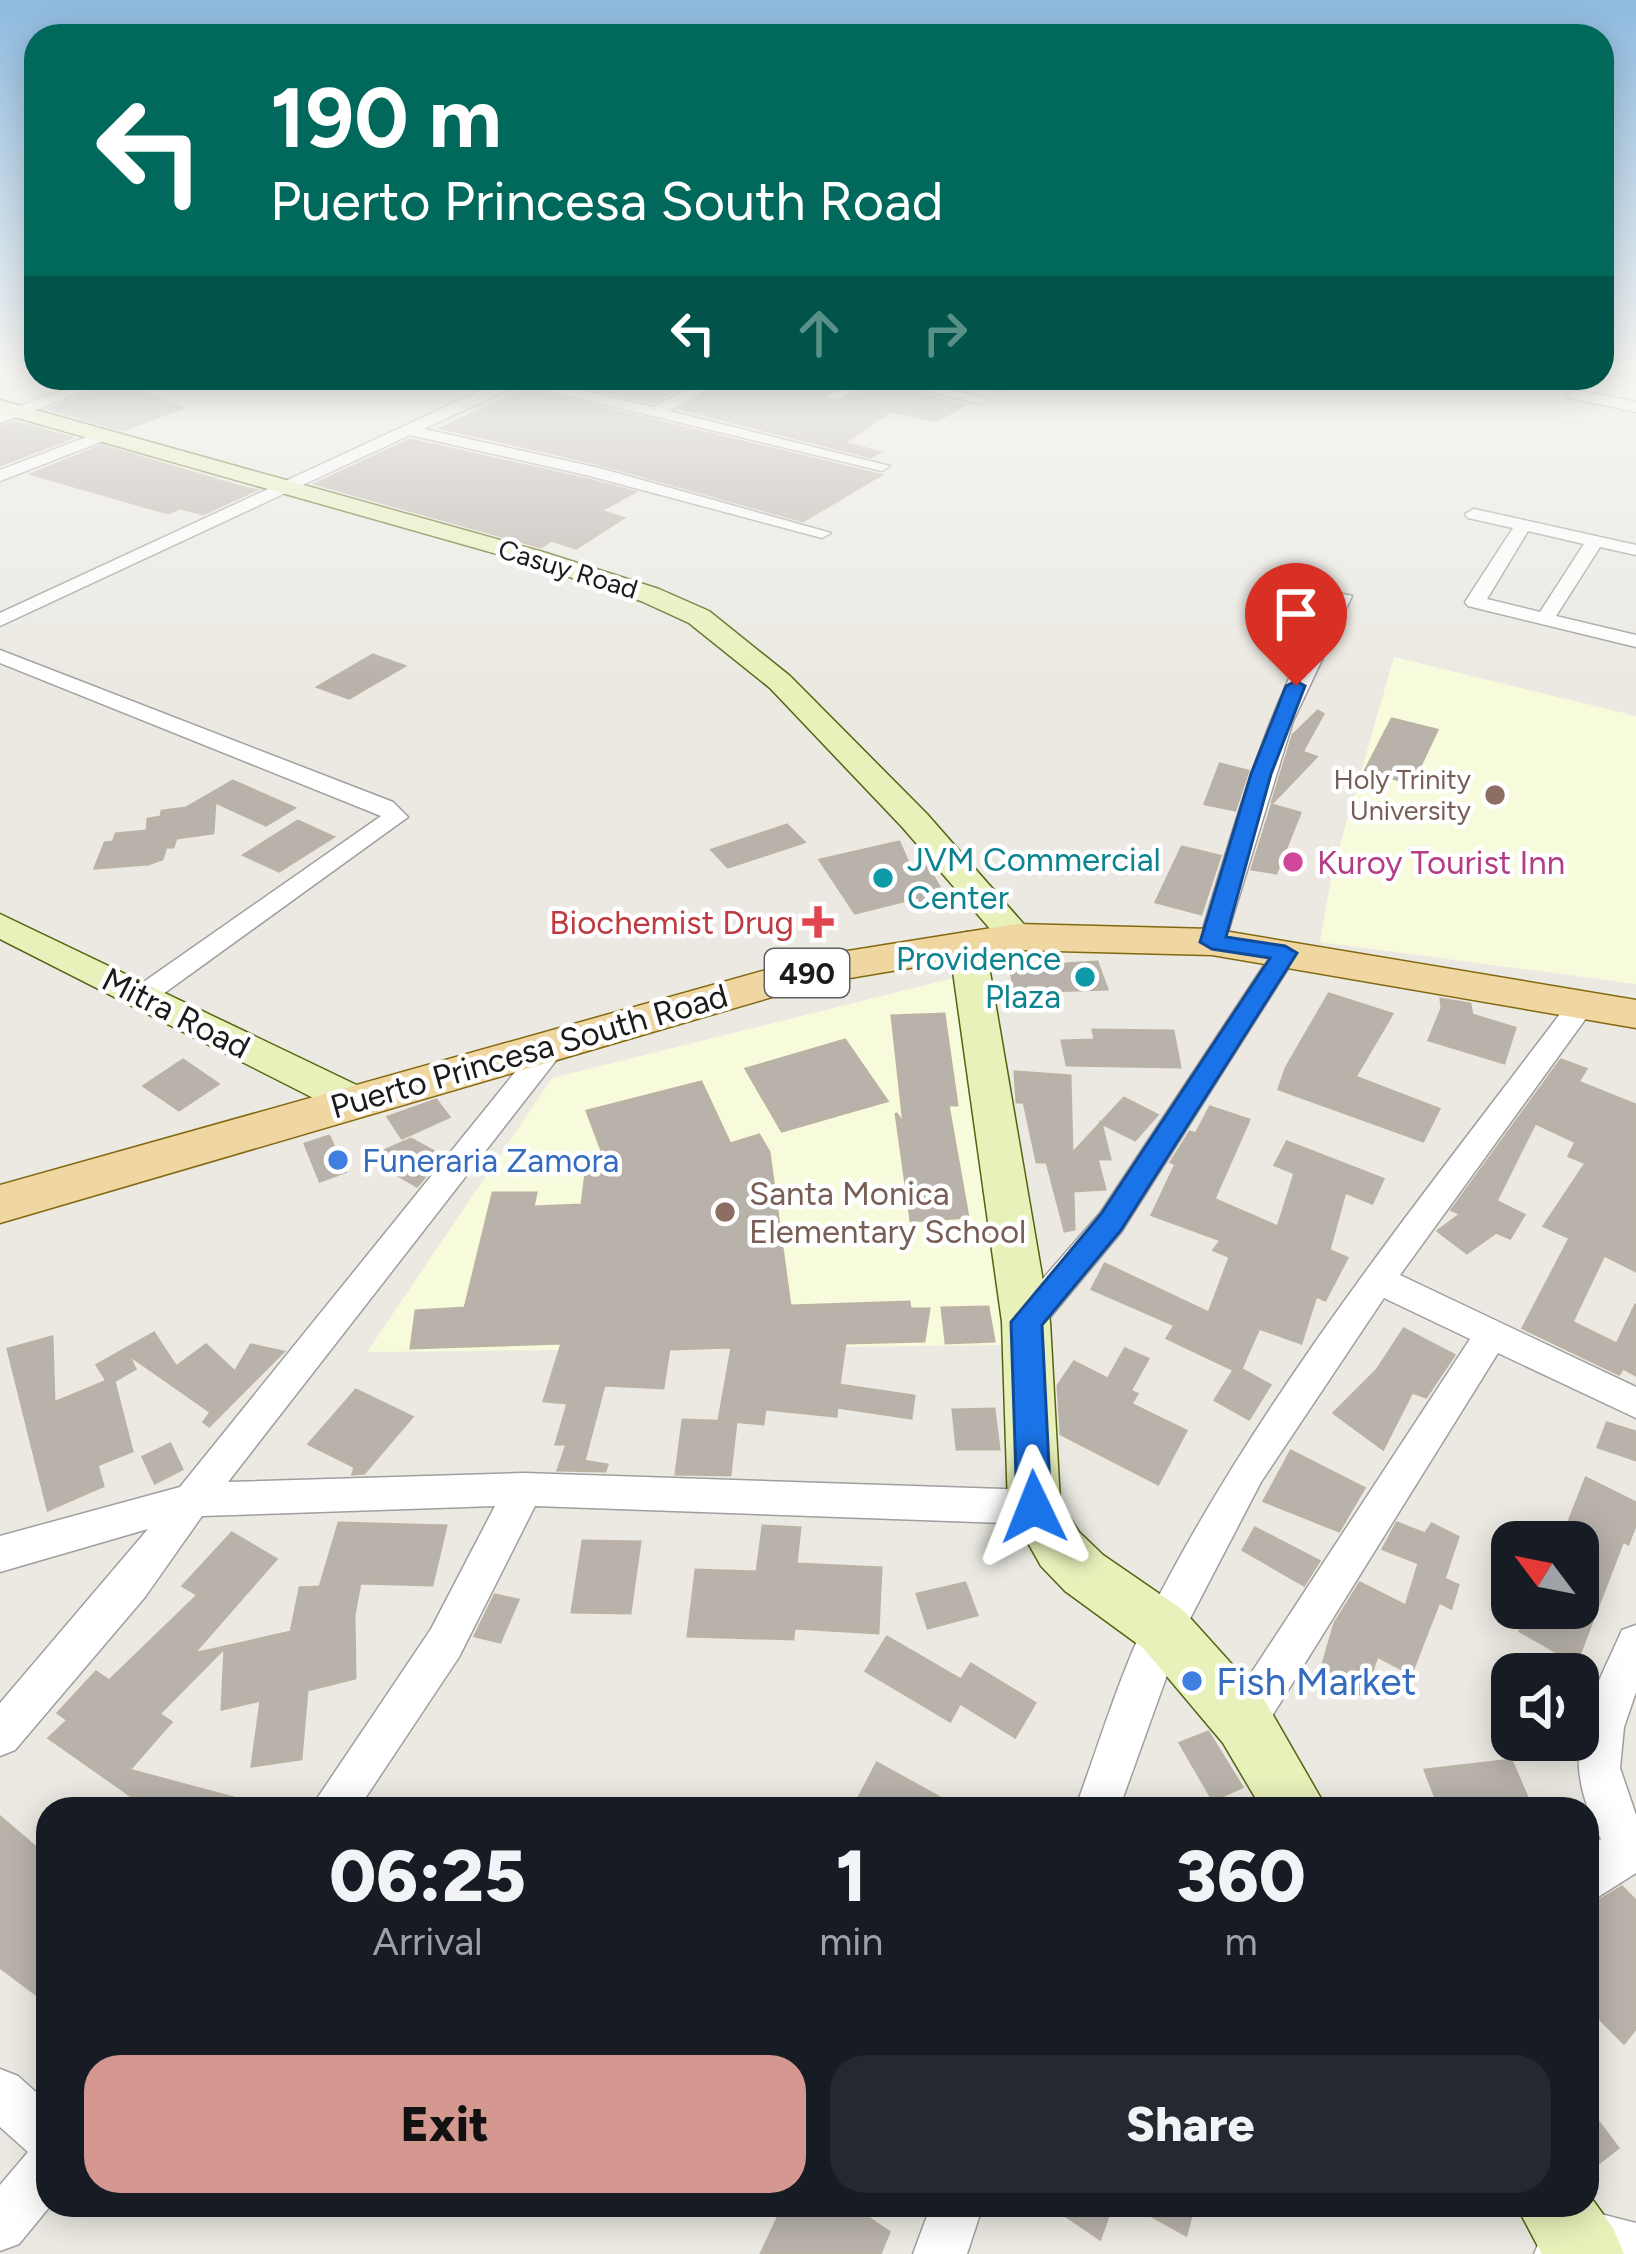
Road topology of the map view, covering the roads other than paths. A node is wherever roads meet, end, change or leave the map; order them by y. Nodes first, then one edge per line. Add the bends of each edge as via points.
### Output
1 (230, 470) edge
2 (317, 470) edge
3 (587, 470) edge
4 (283, 485) junction
5 (1474, 514) dead end
6 (1523, 526) junction
7 (822, 533) dead end
8 (1594, 542) junction
9 (1636, 550) edge
10 (1342, 596) dead end
11 (0, 620) edge
12 (1544, 620) junction
13 (1633, 634) edge
14 (0, 656) edge
15 (0, 925) edge
16 (1017, 937) junction
17 (1212, 942) junction
18 (967, 943) junction
19 (1285, 953) junction
20 (142, 996) junction
21 (1582, 1004) junction
22 (1636, 1014) edge
23 (551, 1047) junction
24 (352, 1100) junction
25 (0, 1204) edge
26 (1378, 1280) junction
27 (1026, 1322) junction
28 (1492, 1334) junction
29 (1636, 1403) edge
30 (524, 1490) junction
31 (193, 1500) junction
32 (1034, 1507) junction
33 (0, 1554) edge
34 (1163, 1630) junction
35 (1636, 1644) edge
36 (1244, 1722) junction
37 (0, 1735) edge
38 (340, 1797) edge
39 (1101, 1797) edge
40 (1289, 1797) edge
41 (1632, 1848) edge
42 (1599, 1872) edge
43 (0, 2094) edge
44 (36, 2126) edge
45 (36, 2183) edge
46 (953, 2217) edge
47 (0, 2225) edge
48 (940, 2254) edge

1 - 4 street, Casuy Road
2 - 4 street
3 - 7 street
4 - 11 street
4 - 16 street, Casuy Road via 534,557 699,617 780,682
5 - 6 street
6 - 8 street
6 - 12 street via 1474,600
8 - 9 street
8 - 12 street
10 - 17 street via 1261,774
12 - 13 street
14 - 20 street via 396,817
15 - 20 street, Mitra Road
16 - 17 main road, Puerto Princesa South Road / 490
16 - 18 main road, Puerto Princesa South Road / 490
17 - 19 main road, Puerto Princesa South Road / 490
18 - 23 main road, Puerto Princesa South Road / 490 via 816,970
18 - 27 street
19 - 21 main road, Puerto Princesa South Road / 490
19 - 27 street via 1111,1222
20 - 24 street, Mitra Road
21 - 22 main road, Puerto Princesa South Road / 490
21 - 26 street
23 - 24 main road, Puerto Princesa South Road / 490
23 - 31 street
24 - 25 main road, Puerto Princesa South Road / 490
26 - 28 street
26 - 34 street via 1248,1471
27 - 32 street
28 - 29 street
28 - 36 street
30 - 31 street
30 - 32 street
30 - 38 street via 446,1643
31 - 33 street
31 - 37 street
32 - 34 street via 1084,1573
34 - 36 street
34 - 39 street
35 - 41 street via 1596,1746 1595,1770
36 - 40 street
41 - 42 street
43 - 44 street
45 - 47 street
46 - 48 street

